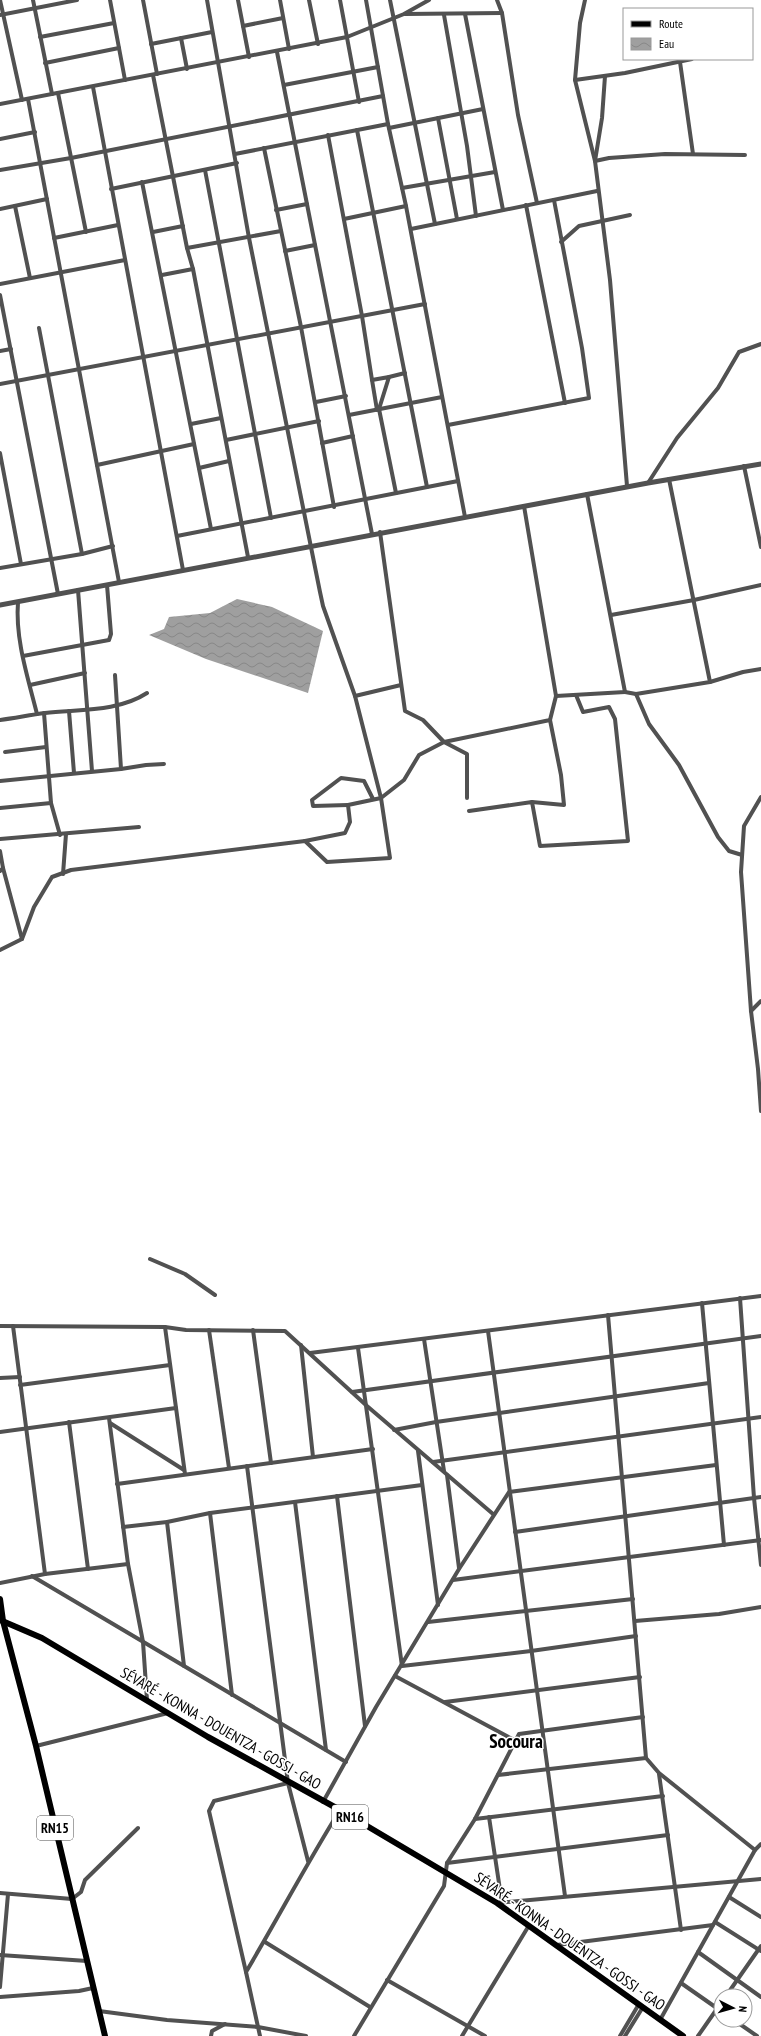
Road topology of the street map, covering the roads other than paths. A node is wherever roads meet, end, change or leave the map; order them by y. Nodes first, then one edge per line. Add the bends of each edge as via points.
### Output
1 (0, 0) edge
2 (33, 0) edge
3 (77, 0) edge
4 (110, 0) edge
5 (143, 0) edge
6 (207, 0) edge
7 (239, 0) edge
8 (280, 0) edge
9 (310, 0) edge
10 (340, 0) edge
11 (366, 0) edge
12 (390, 0) edge
13 (429, 0) edge
14 (497, 0) edge
15 (585, 0) edge
16 (35, 8) junction
17 (404, 14) junction
18 (465, 14) junction
19 (502, 14) junction
20 (1, 15) edge
21 (444, 15) junction
22 (283, 18) junction
23 (393, 18) junction
24 (114, 23) junction
25 (243, 26) junction
26 (370, 26) junction
27 (212, 32) junction
28 (40, 37) junction
29 (347, 37) junction
30 (181, 38) junction
31 (152, 44) junction
32 (318, 44) junction
33 (119, 48) junction
34 (289, 49) junction
35 (277, 52) junction
36 (249, 57) junction
37 (668, 60) edge
38 (688, 60) edge
39 (218, 62) junction
40 (680, 62) junction
41 (46, 63) junction
42 (668, 64) junction
43 (378, 67) junction
44 (187, 69) junction
45 (353, 71) junction
46 (155, 75) junction
47 (605, 76) junction
48 (125, 80) junction
49 (575, 80) junction
50 (284, 85) junction
51 (93, 87) junction
52 (58, 93) junction
53 (52, 94) junction
54 (383, 96) junction
55 (28, 99) junction
56 (22, 100) junction
57 (359, 102) junction
58 (0, 104) edge
59 (483, 109) junction
60 (461, 113) junction
61 (289, 114) junction
62 (438, 118) junction
63 (414, 123) junction
64 (230, 126) junction
65 (389, 126) junction
66 (357, 130) junction
67 (35, 132) junction
68 (328, 135) junction
69 (0, 139) edge
70 (167, 139) junction
71 (295, 142) junction
72 (264, 148) junction
73 (104, 150) junction
74 (235, 154) junction
75 (693, 154) junction
76 (745, 155) dead end
77 (71, 158) junction
78 (595, 161) junction
79 (40, 162) junction
80 (236, 163) junction
81 (0, 170) edge
82 (205, 170) junction
83 (496, 172) junction
84 (173, 176) junction
85 (471, 176) junction
86 (449, 179) junction
87 (142, 182) junction
88 (426, 183) junction
89 (402, 188) junction
90 (111, 189) junction
91 (597, 191) junction
92 (47, 199) junction
93 (554, 200) junction
94 (537, 203) junction
95 (307, 204) junction
96 (526, 205) junction
97 (15, 206) junction
98 (406, 206) junction
99 (0, 209) edge
100 (276, 210) junction
101 (503, 210) junction
102 (374, 212) junction
103 (630, 215) dead end
104 (476, 216) junction
105 (344, 218) junction
106 (457, 219) junction
107 (601, 220) junction
108 (434, 224) junction
109 (118, 225) junction
110 (183, 226) junction
111 (410, 229) junction
112 (281, 231) junction
113 (86, 232) junction
114 (153, 232) junction
115 (54, 238) junction
116 (249, 238) junction
117 (561, 242) junction
118 (218, 244) junction
119 (315, 245) junction
120 (187, 248) junction
121 (285, 251) junction
122 (125, 260) junction
123 (193, 269) junction
124 (60, 273) junction
125 (162, 276) junction
126 (30, 278) junction
127 (0, 284) edge
128 (0, 295) edge
129 (425, 304) junction
130 (392, 310) junction
131 (2, 312) edge
132 (362, 316) junction
133 (331, 322) junction
134 (301, 327) junction
135 (39, 328) dead end
136 (270, 333) junction
137 (237, 339) junction
138 (761, 344) edge
139 (208, 345) junction
140 (11, 349) junction
141 (0, 351) edge
142 (176, 351) junction
143 (143, 357) junction
144 (79, 369) junction
145 (405, 373) junction
146 (48, 375) junction
147 (388, 377) junction
148 (372, 380) junction
149 (17, 381) junction
150 (0, 384) edge
151 (346, 396) junction
152 (442, 397) junction
153 (316, 402) junction
154 (410, 403) junction
155 (564, 403) junction
156 (378, 410) junction
157 (350, 415) junction
158 (221, 418) junction
159 (319, 421) junction
160 (191, 424) junction
161 (448, 425) junction
162 (288, 428) junction
163 (256, 434) junction
164 (354, 436) junction
165 (226, 440) junction
166 (322, 443) junction
167 (194, 444) junction
168 (161, 451) junction
169 (0, 453) edge
170 (229, 461) junction
171 (761, 464) edge
172 (97, 465) junction
173 (744, 466) junction
174 (199, 468) junction
175 (669, 479) junction
176 (458, 481) junction
177 (648, 482) junction
178 (6, 483) junction
179 (0, 484) edge
180 (627, 486) junction
181 (427, 487) junction
182 (396, 493) junction
183 (587, 494) junction
184 (366, 499) junction
185 (524, 506) junction
186 (334, 507) junction
187 (303, 512) junction
188 (465, 517) junction
189 (271, 518) junction
190 (241, 523) junction
191 (211, 529) junction
192 (380, 532) junction
193 (372, 534) junction
194 (177, 536) junction
195 (310, 545) junction
196 (113, 546) junction
197 (761, 547) edge
198 (82, 554) junction
199 (248, 557) junction
200 (50, 559) junction
201 (21, 564) junction
202 (0, 568) edge
203 (183, 570) junction
204 (120, 582) junction
205 (107, 585) junction
206 (761, 585) edge
207 (78, 590) junction
208 (58, 594) junction
209 (694, 600) junction
210 (18, 602) junction
211 (0, 605) edge
212 (611, 615) junction
213 (83, 645) junction
214 (23, 656) junction
215 (761, 669) edge
216 (85, 673) junction
217 (115, 676) dead end
218 (710, 682) junction
219 (30, 685) junction
220 (401, 685) junction
221 (625, 692) junction
222 (147, 693) dead end
223 (636, 694) junction
224 (576, 695) junction
225 (355, 696) junction
226 (556, 696) junction
227 (117, 704) junction
228 (87, 709) junction
229 (69, 711) junction
230 (44, 713) junction
231 (37, 714) junction
232 (0, 720) edge
233 (550, 720) junction
234 (444, 742) junction
235 (46, 747) junction
236 (5, 752) dead end
237 (164, 764) dead end
238 (121, 769) junction
239 (92, 771) junction
240 (74, 773) junction
241 (49, 775) junction
242 (0, 781) edge
243 (761, 797) edge
244 (381, 798) junction
245 (467, 798) dead end
246 (373, 799) junction
247 (532, 802) junction
248 (51, 803) junction
249 (348, 805) junction
250 (0, 808) edge
251 (469, 811) dead end
252 (139, 827) dead end
253 (66, 834) junction
254 (60, 835) junction
255 (0, 839) edge
256 (305, 841) junction
257 (0, 851) edge
258 (742, 855) junction
259 (1, 870) edge
260 (63, 874) junction
261 (22, 939) junction
262 (0, 950) edge
263 (761, 1001) edge
264 (751, 1011) junction
265 (761, 1111) edge
266 (150, 1259) dead end
267 (215, 1295) dead end
268 (761, 1296) edge
269 (740, 1298) junction
270 (702, 1303) junction
271 (608, 1315) junction
272 (0, 1326) edge
273 (13, 1326) junction
274 (165, 1327) junction
275 (209, 1330) junction
276 (253, 1330) junction
277 (488, 1331) junction
278 (761, 1336) edge
279 (424, 1339) junction
280 (744, 1339) junction
281 (301, 1345) junction
282 (706, 1345) junction
283 (358, 1348) junction
284 (310, 1353) junction
285 (612, 1356) junction
286 (170, 1365) junction
287 (494, 1373) junction
288 (20, 1377) junction
289 (0, 1378) edge
290 (430, 1380) junction
291 (709, 1383) junction
292 (20, 1385) junction
293 (364, 1390) junction
294 (352, 1392) junction
295 (615, 1397) junction
296 (367, 1406) junction
297 (176, 1408) junction
298 (499, 1413) junction
299 (761, 1417) edge
300 (749, 1419) junction
301 (110, 1420) junction
302 (69, 1422) junction
303 (436, 1422) junction
304 (713, 1424) junction
305 (26, 1429) junction
306 (394, 1430) junction
307 (0, 1432) edge
308 (619, 1437) junction
309 (373, 1449) junction
310 (418, 1451) junction
311 (505, 1453) junction
312 (314, 1457) junction
313 (442, 1461) junction
314 (432, 1462) junction
315 (271, 1463) junction
316 (716, 1465) junction
317 (247, 1466) junction
318 (229, 1468) junction
319 (444, 1471) junction
320 (184, 1472) junction
321 (447, 1475) junction
322 (622, 1477) junction
323 (117, 1484) junction
324 (422, 1485) junction
325 (379, 1491) junction
326 (509, 1492) junction
327 (337, 1496) junction
328 (761, 1497) edge
329 (754, 1498) junction
330 (295, 1502) junction
331 (720, 1504) junction
332 (252, 1508) junction
333 (210, 1513) junction
334 (493, 1514) junction
335 (626, 1517) junction
336 (167, 1522) junction
337 (123, 1527) junction
338 (516, 1532) junction
339 (759, 1541) edge
340 (724, 1545) junction
341 (629, 1557) junction
342 (128, 1564) junction
343 (761, 1565) edge
344 (459, 1569) junction
345 (88, 1570) junction
346 (521, 1571) junction
347 (45, 1574) junction
348 (32, 1576) junction
349 (453, 1580) junction
350 (0, 1583) edge
351 (0, 1599) edge
352 (633, 1599) junction
353 (438, 1605) junction
354 (761, 1607) edge
355 (526, 1610) junction
356 (2, 1620) edge
357 (635, 1621) junction
358 (428, 1622) junction
359 (636, 1636) junction
360 (143, 1642) junction
361 (531, 1651) junction
362 (184, 1666) junction
363 (402, 1666) junction
364 (396, 1676) junction
365 (640, 1677) junction
366 (536, 1690) junction
367 (232, 1695) junction
368 (148, 1700) junction
369 (445, 1702) junction
370 (168, 1713) junction
371 (643, 1717) junction
372 (280, 1724) junction
373 (365, 1727) junction
374 (541, 1730) junction
375 (516, 1741) junction
376 (36, 1746) junction
377 (326, 1750) junction
378 (646, 1758) junction
379 (346, 1762) junction
380 (548, 1770) junction
381 (659, 1773) junction
382 (498, 1775) junction
383 (288, 1783) junction
384 (662, 1796) junction
385 (323, 1802) junction
386 (553, 1809) junction
387 (340, 1810) junction
388 (489, 1817) junction
389 (475, 1819) junction
390 (138, 1828) dead end
391 (668, 1835) junction
392 (761, 1844) edge
393 (558, 1849) junction
394 (755, 1850) junction
395 (495, 1857) junction
396 (308, 1862) junction
397 (447, 1863) junction
398 (447, 1873) junction
399 (761, 1879) edge
400 (738, 1880) junction
401 (675, 1886) junction
402 (0, 1893) edge
403 (8, 1894) junction
404 (565, 1896) junction
405 (729, 1897) junction
406 (72, 1899) junction
407 (500, 1903) junction
408 (761, 1917) edge
409 (714, 1923) junction
410 (528, 1927) junction
411 (681, 1930) junction
412 (265, 1942) junction
413 (557, 1945) junction
414 (760, 1949) edge
415 (698, 1952) junction
416 (2, 1956) edge
417 (87, 1961) junction
418 (246, 1972) junction
419 (387, 1980) junction
420 (737, 1980) junction
421 (681, 1983) junction
422 (0, 1987) edge
423 (93, 1988) junction
424 (732, 1988) edge
425 (761, 1996) edge
426 (0, 1997) edge
427 (641, 2006) junction
428 (713, 2006) edge
429 (370, 2008) junction
430 (99, 2011) junction
431 (713, 2017) edge
432 (660, 2020) junction
433 (226, 2024) junction
434 (468, 2026) junction
435 (258, 2027) junction
436 (746, 2028) edge
437 (105, 2036) edge
438 (211, 2036) edge
439 (260, 2036) edge
440 (306, 2036) edge
441 (354, 2036) edge
442 (462, 2036) edge
443 (485, 2036) edge
444 (620, 2036) edge
445 (625, 2036) edge
446 (684, 2036) edge
447 (698, 2036) edge
448 (757, 2036) edge

1 - 20 street
2 - 16 street
3 - 16 street
4 - 24 street
5 - 31 street
6 - 27 street
7 - 25 street
8 - 22 street
9 - 32 street
10 - 29 street
11 - 26 street
12 - 23 street
13 - 17 street
14 - 19 street
15 - 49 street via 580,23
16 - 20 street
16 - 28 street
17 - 21 street
17 - 23 street
18 - 19 street
18 - 21 street
18 - 59 street
19 - 94 street via 518,115
20 - 56 street
21 - 60 street
22 - 25 street
22 - 34 street
23 - 26 street
23 - 63 street
24 - 28 street
24 - 33 street
25 - 36 street
26 - 29 street
26 - 43 street
27 - 30 street
27 - 39 street
28 - 41 street
29 - 32 street
29 - 45 street
30 - 31 street
30 - 44 street
31 - 46 street
32 - 34 street
33 - 41 street
33 - 48 street
34 - 35 street
35 - 36 street
35 - 50 street
36 - 39 street
37 - 42 street
38 - 40 street
39 - 44 street
39 - 64 street
40 - 42 street
40 - 75 street
41 - 53 street
42 - 47 street
43 - 45 street
43 - 54 street
44 - 46 street
45 - 50 street
45 - 57 street
46 - 48 street
46 - 70 street
47 - 49 street
47 - 78 street
48 - 51 street
49 - 78 street
50 - 61 street
51 - 52 street
51 - 73 street
52 - 53 street
52 - 77 street
53 - 55 street
54 - 57 street
54 - 65 street
55 - 56 street
55 - 67 street
56 - 58 street
57 - 61 street
59 - 60 street
59 - 83 street
60 - 62 street
60 - 85 street
61 - 64 street
61 - 71 street
62 - 63 street
62 - 86 street
63 - 65 street
63 - 88 street
64 - 70 street
64 - 74 street
65 - 66 street
65 - 89 street
66 - 68 street
66 - 102 street
67 - 69 street
67 - 79 street
68 - 71 street
68 - 105 street
70 - 73 street
70 - 84 street
71 - 72 street
71 - 95 street
72 - 74 street
72 - 100 street
73 - 77 street
73 - 90 street
74 - 80 street
75 - 76 street
75 - 78 street
77 - 79 street
77 - 113 street
78 - 91 street
79 - 81 street
79 - 92 street
80 - 82 street
80 - 116 street
82 - 84 street
82 - 118 street
83 - 85 street
83 - 101 street
84 - 87 street
84 - 110 street
85 - 86 street
85 - 104 street
86 - 88 street
86 - 106 street
87 - 90 street
87 - 114 street
88 - 89 street
88 - 108 street
89 - 98 street
90 - 109 street
91 - 93 street
91 - 107 street
92 - 97 street
92 - 115 street
93 - 94 street
93 - 117 street
94 - 96 street
95 - 100 street
95 - 119 street
96 - 101 street
96 - 155 street
97 - 99 street
97 - 126 street
98 - 102 street
98 - 111 street
100 - 112 street
101 - 104 street
102 - 105 street
102 - 130 street
103 - 107 street
104 - 106 street
105 - 132 street
106 - 108 street
107 - 117 street via 579,226
107 - 180 street via 610,280
108 - 111 street
109 - 113 street
109 - 122 street
110 - 114 street
110 - 120 street
111 - 129 street
112 - 116 street
112 - 121 street
113 - 115 street
114 - 125 street
115 - 124 street
116 - 118 street
116 - 136 street
117 - 155 street via 589,398
118 - 120 street
118 - 137 street
119 - 121 street
119 - 133 street
120 - 123 street
121 - 134 street
122 - 124 street
122 - 143 street
123 - 125 street
123 - 139 street
124 - 126 street
124 - 144 street
125 - 142 street
126 - 127 street
128 - 131 street
129 - 130 street
129 - 152 street
130 - 132 street
130 - 145 street
131 - 140 street
132 - 133 street
132 - 148 street
133 - 134 street
133 - 151 street
134 - 136 street
134 - 153 street
135 - 146 street
136 - 137 street
136 - 162 street
137 - 139 street
137 - 163 street
138 - 177 street via 739,352 718,388 677,438
139 - 142 street
139 - 158 street
140 - 141 street
140 - 149 street
142 - 143 street
142 - 160 street
143 - 144 street
143 - 168 street
144 - 146 street
144 - 172 street
145 - 147 street
145 - 154 street
146 - 149 street
146 - 198 street
147 - 148 street
147 - 156 street
148 - 156 street
149 - 150 street
149 - 200 street
151 - 153 street
151 - 157 street
152 - 154 street
152 - 161 street
153 - 159 street
154 - 156 street
154 - 181 street
155 - 161 street
156 - 157 street
156 - 182 street
157 - 164 street
158 - 160 street
158 - 165 street
159 - 162 street
159 - 166 street
160 - 167 street
161 - 176 street
162 - 163 street
162 - 187 street
163 - 165 street
163 - 189 street
164 - 166 street
164 - 184 street
165 - 170 street
166 - 186 street
167 - 168 street
167 - 174 street
168 - 172 street
168 - 194 street
169 - 178 street
170 - 174 street
170 - 190 street
171 - 173 street
172 - 196 street
173 - 175 street
173 - 197 street
174 - 191 street
175 - 177 street
175 - 209 street
176 - 181 street
176 - 188 street
177 - 180 street
178 - 179 street
178 - 201 street
180 - 183 street
181 - 182 street
182 - 184 street
183 - 185 street
183 - 212 street
184 - 186 street
184 - 193 street
185 - 188 street
185 - 226 street
186 - 187 street
187 - 189 street
187 - 195 street
188 - 192 street
189 - 190 street
190 - 191 street
190 - 199 street
191 - 194 street
192 - 193 street
192 - 220 street
193 - 195 street
194 - 203 street
195 - 199 street
195 - 225 street via 323,606
196 - 198 street
196 - 204 street
198 - 200 street
199 - 203 street
200 - 201 street
200 - 208 street
201 - 202 street
203 - 204 street
204 - 205 street
205 - 207 street
205 - 213 street via 110,637 106,641
206 - 209 street
207 - 208 street
207 - 213 street
208 - 210 street
209 - 212 street
209 - 218 street
210 - 211 street
210 - 214 street via 17,616
212 - 221 street
213 - 214 street
213 - 216 street
214 - 219 street
215 - 218 street
216 - 219 street
216 - 228 street
217 - 227 street
218 - 223 street
219 - 231 street
220 - 225 street
220 - 234 street via 405,711 423,720
221 - 223 street
221 - 224 street
222 - 227 street via 136,700
223 - 258 street via 649,724 679,765 718,838 729,851
224 - 226 street
224 - 247 street via 583,712 609,707 615,720 628,841 540,846
225 - 244 street
226 - 233 street
227 - 228 street
227 - 238 street
228 - 229 street
228 - 239 street
229 - 230 street
229 - 240 street
230 - 231 street
230 - 235 street
231 - 232 street
233 - 234 street
233 - 247 street via 564,805
234 - 244 street via 419,755 404,780
234 - 245 street via 467,754
235 - 236 street
235 - 241 street
237 - 238 street via 146,764
238 - 239 street
239 - 240 street
240 - 241 street
241 - 242 street
241 - 248 street
243 - 258 street via 744,826
244 - 246 street
244 - 256 street via 390,858 327,862
246 - 249 street
246 - 249 street via 364,781 341,778 312,800 313,806
247 - 251 street
248 - 250 street
248 - 254 street
249 - 256 street via 350,822 345,833
252 - 253 street
253 - 254 street
253 - 260 street
254 - 255 street
256 - 260 street via 71,870
257 - 259 street
258 - 264 street
259 - 261 street
260 - 261 street via 52,877 34,907
261 - 262 street
263 - 264 street
264 - 265 street
266 - 267 street via 185,1274
268 - 269 street
269 - 270 street
269 - 280 street
270 - 271 street
270 - 282 street
271 - 277 street
271 - 285 street
272 - 273 street
273 - 274 street
273 - 288 street
274 - 275 street
274 - 286 street
275 - 276 street
275 - 318 street
276 - 281 street via 285,1331
276 - 315 street
277 - 279 street
277 - 287 street
278 - 280 street
279 - 283 street
279 - 290 street
280 - 282 street
280 - 300 street
281 - 284 street
281 - 312 street
282 - 285 street
282 - 291 street
283 - 284 street
283 - 293 street
284 - 294 street
285 - 287 street
285 - 295 street
286 - 292 street
286 - 297 street
287 - 290 street
287 - 298 street
288 - 289 street
288 - 292 street
290 - 293 street
290 - 303 street
291 - 295 street
291 - 304 street
292 - 305 street
293 - 294 street
293 - 296 street
294 - 296 street
295 - 298 street
295 - 308 street
296 - 306 street
296 - 309 street
297 - 301 street
297 - 320 street
298 - 303 street
298 - 311 street
299 - 300 street
300 - 304 street
300 - 329 street
301 - 302 street
301 - 320 street
301 - 323 street
302 - 305 street
302 - 345 street
303 - 306 street
303 - 313 street
304 - 308 street
304 - 316 street
305 - 307 street
305 - 347 street
306 - 310 street
308 - 311 street
308 - 322 street
309 - 312 street
309 - 325 street
310 - 314 street
310 - 324 street
311 - 313 street
311 - 326 street
312 - 315 street
313 - 314 street
313 - 319 street
314 - 319 street
315 - 317 street
316 - 322 street
316 - 331 street
317 - 318 street
317 - 332 street
318 - 320 street
319 - 321 street
320 - 323 street
321 - 334 street
321 - 344 street
322 - 326 street
322 - 335 street
323 - 337 street
324 - 325 street
324 - 353 street
325 - 327 street
325 - 363 street
326 - 334 street
326 - 338 street
327 - 330 street
327 - 373 street
328 - 329 street
329 - 331 street
329 - 339 street
330 - 332 street
330 - 377 street
331 - 335 street
331 - 340 street
332 - 333 street
332 - 372 street
333 - 336 street
333 - 367 street
334 - 344 street
335 - 338 street
335 - 341 street
336 - 337 street
336 - 362 street
337 - 342 street
338 - 346 street
339 - 340 street
339 - 343 street
340 - 341 street
341 - 346 street
341 - 352 street
342 - 345 street
342 - 360 street
344 - 349 street
345 - 347 street
346 - 349 street
346 - 355 street
347 - 348 street
348 - 350 street
348 - 360 street
349 - 353 street
351 - 356 main road
352 - 355 street
352 - 357 street
353 - 358 street
354 - 357 street via 719,1614
355 - 358 street
355 - 361 street
356 - 368 main road, SÉVARÉ - KONNA - DOUENTZA - GOSSI - GAO / RN16 via 42,1638
356 - 376 main road, RN15
357 - 359 street
358 - 363 street
359 - 361 street
359 - 365 street
360 - 362 street
360 - 368 street
361 - 363 street
361 - 366 street
362 - 367 street
363 - 364 street
364 - 369 street
364 - 373 street
365 - 366 street
365 - 371 street
366 - 369 street
366 - 374 street
367 - 372 street
368 - 370 main road, SÉVARÉ - KONNA - DOUENTZA - GOSSI - GAO / RN16
369 - 375 street
370 - 376 street
370 - 383 main road, SÉVARÉ - KONNA - DOUENTZA - GOSSI - GAO / RN16
371 - 374 street
371 - 378 street
372 - 377 street
372 - 383 street
373 - 379 street
374 - 375 street via 519,1734
374 - 380 street
375 - 382 street
376 - 406 main road, RN15
377 - 379 street
378 - 380 street
378 - 381 street
379 - 385 street
380 - 382 street
380 - 386 street
381 - 384 street
381 - 394 street
382 - 389 street
383 - 385 main road, SÉVARÉ - KONNA - DOUENTZA - GOSSI - GAO / RN16
383 - 396 street
383 - 418 street via 214,1801 209,1811
384 - 386 street
384 - 391 street
385 - 387 main road, SÉVARÉ - KONNA - DOUENTZA - GOSSI - GAO / RN16
386 - 388 street
386 - 393 street
387 - 396 street
387 - 398 main road, SÉVARÉ - KONNA - DOUENTZA - GOSSI - GAO / RN16
388 - 389 street
388 - 395 street
389 - 397 street
390 - 406 street via 85,1880 81,1892
391 - 393 street
391 - 401 street
392 - 394 street
393 - 395 street
393 - 404 street
394 - 400 street
395 - 397 street
395 - 407 street
396 - 412 street
397 - 398 street
398 - 407 main road, SÉVARÉ - KONNA - DOUENTZA - GOSSI - GAO / RN16
398 - 419 street via 444,1886
399 - 400 street
400 - 401 street
400 - 405 street
401 - 404 street
401 - 411 street
402 - 403 street
403 - 406 street
403 - 416 street
404 - 407 street
405 - 408 street
405 - 409 street
406 - 417 main road, RN15
407 - 410 main road, SÉVARÉ - KONNA - DOUENTZA - GOSSI - GAO / RN16
409 - 411 street
409 - 414 street
409 - 415 street
410 - 413 main road, SÉVARÉ - KONNA - DOUENTZA - GOSSI - GAO / RN16
410 - 434 street
411 - 413 street
412 - 418 street
412 - 429 street
413 - 427 main road, SÉVARÉ - KONNA - DOUENTZA - GOSSI - GAO / RN16
414 - 420 street
415 - 420 street
415 - 421 street
416 - 417 street
416 - 422 street
417 - 423 main road, RN15
418 - 435 street
419 - 429 street
419 - 434 street
420 - 424 street
420 - 425 street
421 - 428 street
421 - 432 street
423 - 426 street
423 - 430 main road, RN15
427 - 432 main road, SÉVARÉ - KONNA - DOUENTZA - GOSSI - GAO / RN16
427 - 444 street
427 - 445 street
429 - 441 street
430 - 433 street via 167,2020
430 - 437 main road, RN15
431 - 447 street
432 - 446 main road, SÉVARÉ - KONNA - DOUENTZA - GOSSI - GAO / RN16
433 - 435 street
433 - 438 street via 212,2031
434 - 442 street
434 - 443 street
435 - 439 street
435 - 440 street
436 - 448 street

